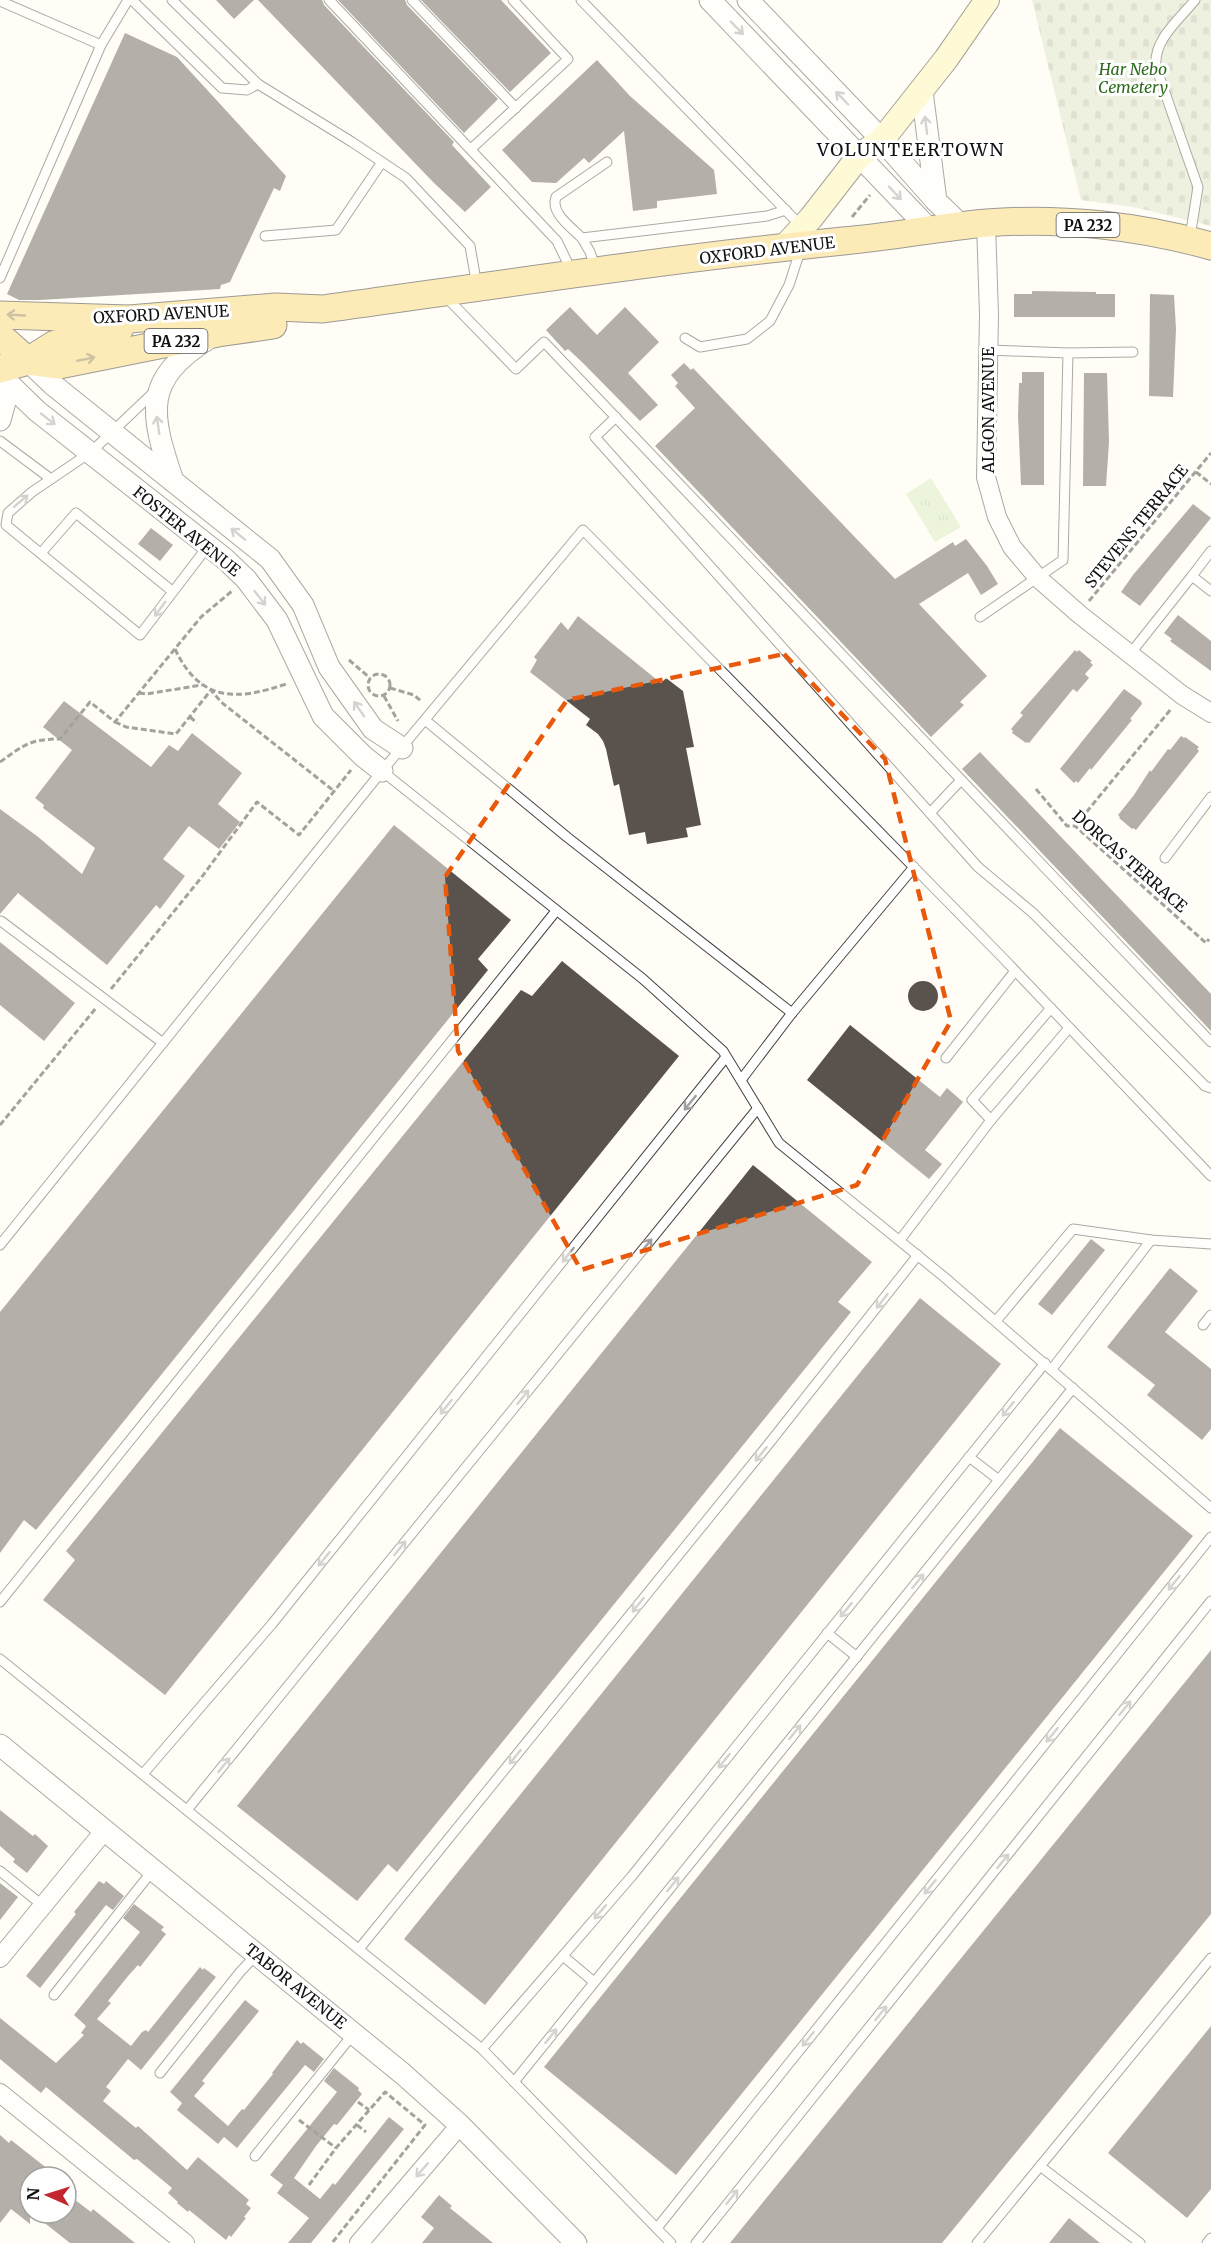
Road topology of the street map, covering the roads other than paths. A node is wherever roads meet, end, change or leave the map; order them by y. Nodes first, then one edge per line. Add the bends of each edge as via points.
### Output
1 (130, 0) edge
2 (172, 0) edge
3 (328, 0) edge
4 (412, 0) edge
5 (513, 0) edge
6 (581, 0) edge
7 (710, 0) edge
8 (748, 0) edge
9 (987, 0) edge
10 (1195, 0) edge
11 (0, 1) edge
12 (101, 45) junction
13 (258, 84) junction
14 (922, 91) junction
15 (516, 108) junction
16 (882, 140) junction
17 (471, 150) junction
18 (860, 155) junction
19 (382, 162) junction
20 (607, 162) dead end
21 (936, 201) junction
22 (974, 225) junction
23 (931, 231) junction
24 (794, 232) junction
25 (265, 236) dead end
26 (582, 238) junction
27 (1200, 243) edge
28 (585, 274) junction
29 (0, 278) edge
30 (478, 288) junction
31 (442, 293) junction
32 (322, 309) junction
33 (0, 315) edge
34 (180, 317) junction
35 (218, 333) junction
36 (0, 336) edge
37 (685, 338) dead end
38 (988, 350) junction
39 (1133, 352) dead end
40 (1068, 353) junction
41 (28, 361) junction
42 (2, 375) edge
43 (160, 386) junction
44 (616, 417) junction
45 (0, 420) edge
46 (112, 432) junction
47 (0, 441) edge
48 (91, 452) junction
49 (51, 478) junction
50 (173, 481) junction
51 (208, 546) junction
52 (1211, 551) edge
53 (41, 554) junction
54 (1192, 576) junction
55 (1038, 578) junction
56 (172, 591) junction
57 (1211, 591) edge
58 (980, 617) dead end
59 (1130, 654) junction
60 (1211, 713) edge
61 (425, 720) junction
62 (402, 748) junction
63 (382, 771) junction
64 (962, 780) junction
65 (1211, 797) edge
66 (930, 813) junction
67 (1165, 858) dead end
68 (914, 867) junction
69 (556, 911) junction
70 (1, 921) edge
71 (1015, 971) junction
72 (1051, 1008) junction
73 (792, 1013) junction
74 (1069, 1028) junction
75 (1211, 1042) edge
76 (163, 1043) junction
77 (726, 1057) junction
78 (946, 1058) dead end
79 (741, 1080) junction
80 (1211, 1088) edge
81 (758, 1108) junction
82 (991, 1120) junction
83 (1211, 1176) edge
84 (900, 1240) junction
85 (1151, 1240) junction
86 (1211, 1244) edge
87 (0, 1245) edge
88 (918, 1256) junction
89 (1211, 1315) edge
90 (996, 1321) junction
91 (1203, 1325) dead end
92 (1048, 1366) junction
93 (1073, 1388) junction
94 (969, 1457) junction
95 (999, 1480) junction
96 (1211, 1508) edge
97 (1211, 1537) edge
98 (1211, 1601) edge
99 (0, 1602) edge
100 (827, 1633) junction
101 (856, 1657) junction
102 (0, 1659) edge
103 (0, 1745) edge
104 (143, 1774) junction
105 (187, 1810) junction
106 (105, 1830) junction
107 (153, 1870) junction
108 (0, 1871) edge
109 (42, 1905) junction
110 (359, 1949) junction
111 (256, 1954) junction
112 (562, 1956) junction
113 (0, 1958) edge
114 (1211, 1958) edge
115 (594, 1982) junction
116 (54, 1995) dead end
117 (354, 2033) junction
118 (482, 2049) junction
119 (160, 2073) dead end
120 (514, 2082) junction
121 (0, 2092) edge
122 (460, 2126) junction
123 (255, 2156) dead end
124 (1040, 2166) junction
125 (657, 2228) junction
126 (366, 2238) edge
127 (1211, 2238) edge
128 (185, 2243) edge
129 (576, 2243) edge
130 (671, 2243) edge
131 (696, 2243) edge
132 (977, 2243) edge
133 (1140, 2243) edge
134 (1207, 2243) edge

1 - 12 lane
1 - 13 lane via 222,88 247,90
2 - 13 lane
3 - 17 lane
4 - 15 lane
5 - 15 lane via 568,59
6 - 24 lane
7 -> 18 street
16 -> 8 street
9 - 14 main road
10 - 27 lane via 1159,44 1155,55 1198,187
11 - 12 lane
12 - 29 lane
13 - 19 lane
14 - 16 main road
21 -> 14 street
15 - 17 lane
16 - 18 main road
16 - 21 street
17 - 28 lane
18 -> 23 street
18 - 24 main road
19 - 25 lane via 336,230
19 - 30 lane via 406,178 470,246
20 - 26 lane via 554,201 557,212
21 - 22 street
22 - 23 main road, OXFORD AVENUE / PA 232
22 - 27 main road, OXFORD AVENUE / PA 232 via 1089,225 1146,230
22 - 38 street, ALGON AVENUE via 989,315
23 - 24 main road, OXFORD AVENUE / PA 232
24 - 26 lane via 767,216
24 - 28 main road, OXFORD AVENUE / PA 232
24 - 37 lane via 789,285 770,321 747,339 700,347
26 - 28 lane via 590,252
28 - 30 main road, OXFORD AVENUE / PA 232
30 - 31 main road, OXFORD AVENUE / PA 232
31 - 32 main road, OXFORD AVENUE / PA 232
31 - 44 lane via 516,369 543,342
32 - 34 main road, OXFORD AVENUE / PA 232 via 276,307
32 - 35 main road, OXFORD AVENUE / PA 232 via 279,324
34 -> 33 main road, OXFORD AVENUE / PA 232
34 - 41 main road via 55,344
41 -> 35 main road, OXFORD AVENUE / PA 232 via 59,365
35 - 43 street via 180,358
36 - 41 main road
38 - 40 lane
38 - 55 street, ALGON AVENUE via 986,477 997,517 1012,547
39 - 40 lane
40 - 55 lane via 1063,560
41 - 42 main road
41 - 46 street, FOSTER AVENUE
42 - 45 street via 5,402
42 -> 48 street, FOSTER AVENUE via 37,411
43 - 46 lane
50 -> 43 street via 158,424
44 - 64 lane
44 - 66 lane via 595,437
46 - 48 lane
46 - 50 street, FOSTER AVENUE
47 - 49 lane
48 - 49 lane
48 - 51 street, FOSTER AVENUE
53 -> 49 lane via 6,525 8,513
62 -> 50 street, FOSTER AVENUE via 373,729 329,667 303,605 270,559
51 - 56 lane
51 -> 63 street, FOSTER AVENUE via 246,579 277,620 323,716
52 - 54 lane
53 - 56 lane via 76,513
56 -> 53 lane via 140,635
54 - 57 lane
54 - 59 lane
55 - 58 lane
55 - 59 street, ALGON AVENUE
59 - 60 street, ALGON AVENUE
61 - 62 lane
61 - 68 lane via 583,530
61 - 73 lane
62 - 63 lane
63 - 69 lane
63 - 76 lane
64 - 66 lane
64 - 75 lane
65 - 67 lane
66 - 80 lane via 978,867 1033,913
68 - 71 lane
68 - 73 lane
69 - 77 lane via 644,979
69 - 99 lane
70 - 76 lane
71 - 72 lane
71 - 78 lane
72 - 74 lane
72 - 82 lane via 972,1100
73 - 79 lane
74 - 82 lane
74 - 83 lane
76 - 87 lane
77 - 79 lane
77 -> 104 lane via 272,1624
79 - 81 lane
81 - 84 lane via 779,1143
105 -> 81 lane
82 - 84 lane
84 - 88 lane
85 - 86 lane
85 - 90 lane via 1072,1228
85 - 92 lane
88 - 90 lane
88 -> 110 lane
89 - 91 lane
90 - 92 lane
92 - 93 lane
92 -> 94 lane
93 - 95 lane
93 - 96 lane
94 - 95 lane
94 -> 100 lane
101 -> 95 lane
97 -> 125 lane
131 -> 98 lane
100 - 101 lane
100 -> 112 lane via 632,1876
115 -> 101 lane
102 - 104 lane
103 - 106 street, TABOR AVENUE
104 - 105 lane
105 - 110 lane
106 - 107 street, TABOR AVENUE
106 - 109 street
107 - 111 street, TABOR AVENUE
107 - 116 lane
108 - 109 lane
109 - 113 street
110 - 118 lane
111 - 117 street, TABOR AVENUE
111 - 119 lane
112 - 115 lane
112 - 118 lane
114 - 124 lane
120 -> 115 lane
117 - 122 street, TABOR AVENUE
117 - 123 lane
118 - 120 lane
120 - 125 lane
121 - 128 street
122 -> 126 street
122 - 129 street, TABOR AVENUE
124 - 132 lane
124 - 133 lane
125 - 130 lane
127 - 134 lane

